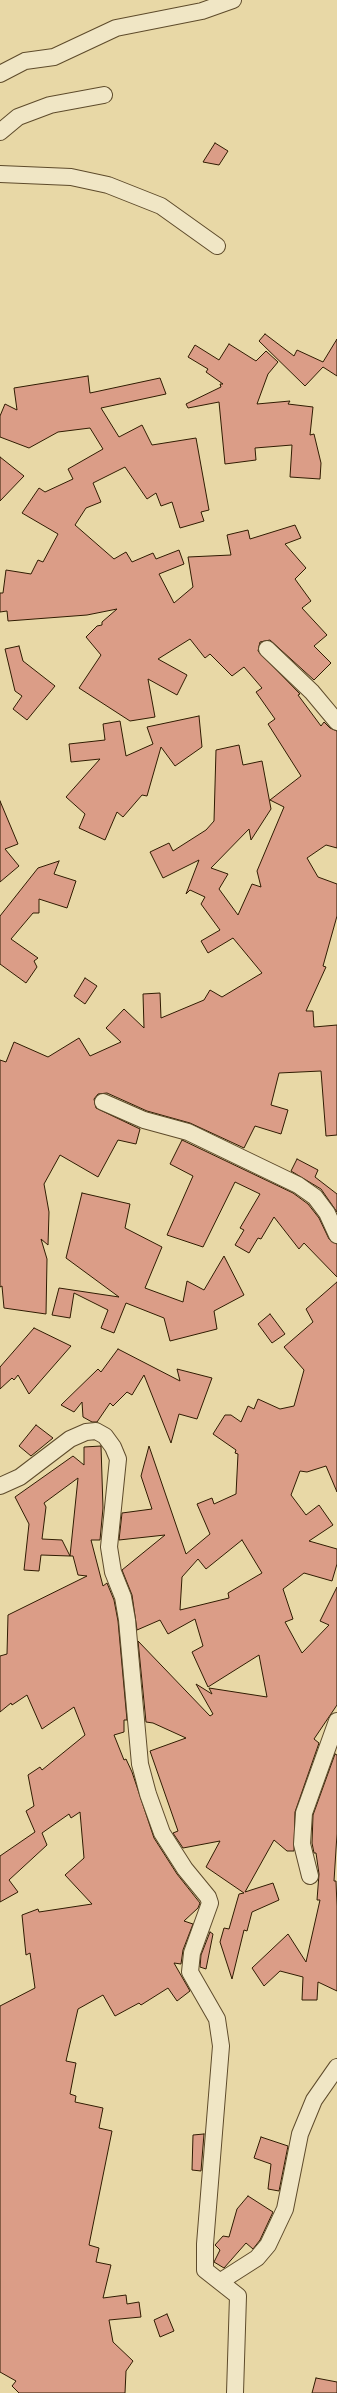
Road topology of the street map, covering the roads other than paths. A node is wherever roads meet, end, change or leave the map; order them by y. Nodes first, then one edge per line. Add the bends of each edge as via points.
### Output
1 (233, 0) edge
2 (0, 74) edge
3 (104, 94) dead end
4 (0, 132) edge
5 (0, 174) edge
6 (217, 246) dead end
7 (267, 649) dead end
8 (337, 722) edge
9 (103, 1102) dead end
10 (337, 1235) edge
11 (0, 1486) edge
12 (337, 1721) edge
13 (310, 1876) dead end
14 (337, 2067) edge
15 (221, 2281) junction
16 (235, 2393) edge

1 - 2 street via 202,11 116,28 72,50 54,57 25,60
3 - 4 street via 50,105 18,117
5 - 6 street via 71,177 108,185 161,206
7 - 8 street via 312,692
9 - 10 street via 144,1120 188,1132 249,1159 298,1185 315,1197 327,1213
11 - 15 street via 20,1477 70,1439 86,1432 96,1430 106,1436 118,1459 109,1547 113,1572 123,1597 127,1620 140,1764 162,1833 184,1869 208,1897 210,1904 192,1953 190,1972 217,2018 222,2046 206,2244 206,2270
12 - 13 street via 304,1813 302,1844
14 - 15 street via 314,2100 300,2134 285,2209 268,2245 257,2258
15 - 16 street via 238,2296

